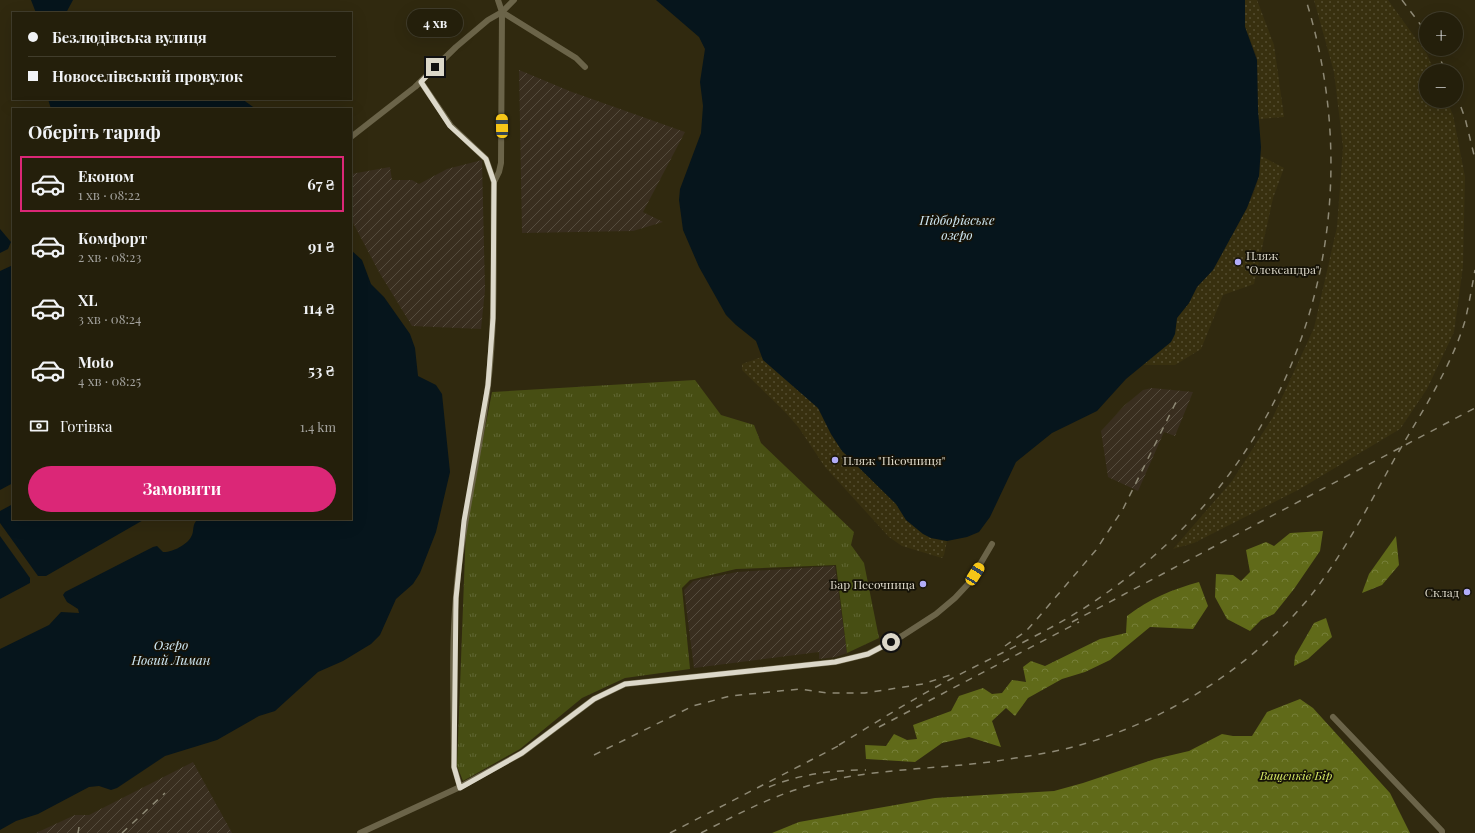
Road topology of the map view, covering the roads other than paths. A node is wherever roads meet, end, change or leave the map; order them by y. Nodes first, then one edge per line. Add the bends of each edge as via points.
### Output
1 (498, 0) edge
2 (514, 0) edge
3 (502, 12) junction
4 (585, 67) dead end
5 (421, 82) junction
6 (352, 136) edge
7 (494, 182) junction
8 (992, 544) dead end
9 (1333, 717) dead end
10 (460, 788) junction
11 (360, 833) edge
12 (1442, 833) edge

1 - 3 street
2 - 3 street
3 - 4 street via 576,58
3 - 5 street via 485,22 456,47
3 - 7 street via 500,163
5 - 6 street
5 - 7 street via 450,126 486,159
7 - 10 street via 492,325 488,385 464,521 455,604 454,767
8 - 10 street via 969,583 955,598 902,636 868,654 835,662 625,684 594,699 522,753
9 - 12 street
10 - 11 street

